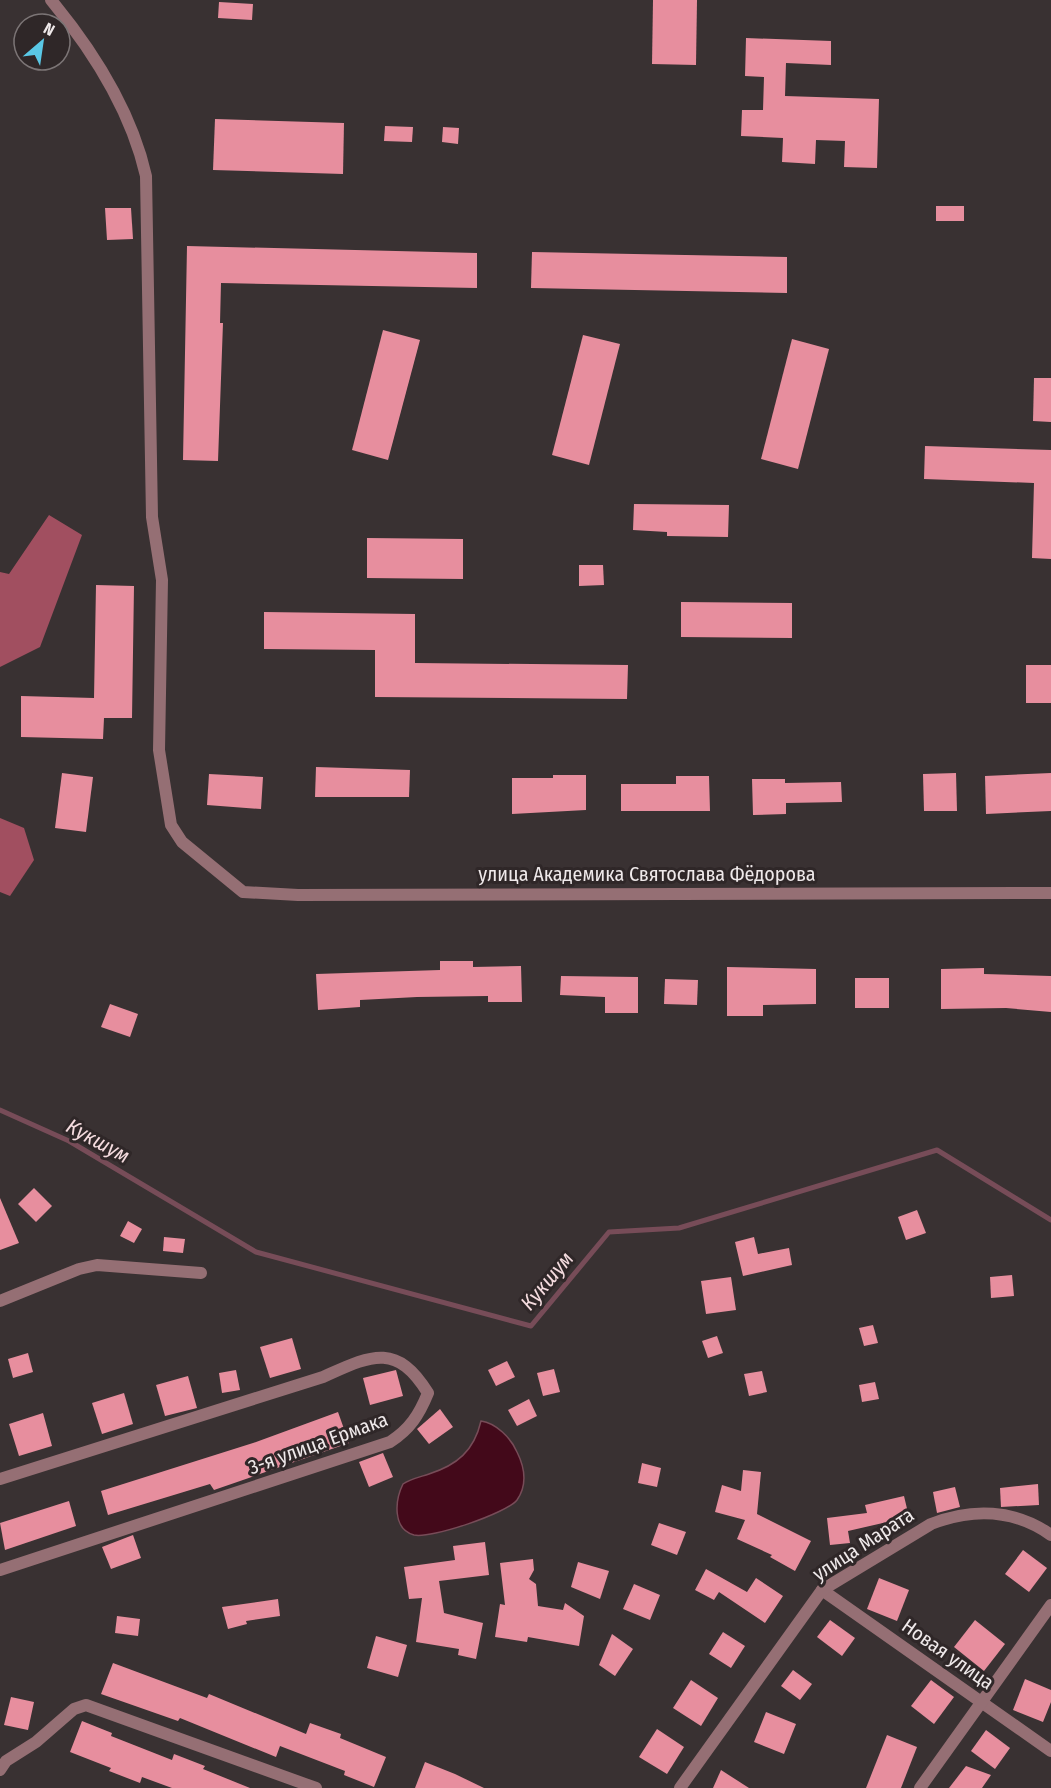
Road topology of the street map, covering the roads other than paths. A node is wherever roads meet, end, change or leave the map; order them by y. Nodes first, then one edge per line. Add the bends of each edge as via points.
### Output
1 (51, 0) edge
2 (1051, 893) edge
3 (201, 1273) dead end
4 (0, 1301) edge
5 (0, 1479) edge
6 (1051, 1535) edge
7 (0, 1570) edge
8 (822, 1590) junction
9 (1051, 1605) edge
10 (983, 1702) junction
11 (1051, 1750) edge
12 (0, 1770) edge
13 (316, 1788) edge
14 (680, 1788) edge
15 (921, 1788) edge

1 - 2 street, улица Академика Святослава Фёдорова via 77,32 118,99 140,148 146,176 152,517 162,580 159,750 171,825 182,842 243,892
3 - 4 street via 97,1265
5 - 7 street, 3-я улица Ермака via 323,1377 364,1359 381,1357 401,1362 415,1373 428,1393 407,1431 390,1442
6 - 8 street, улица Марата via 1015,1518 986,1512 947,1517
8 - 10 street, Новая улица
8 - 14 street, улица Марата
9 - 10 street
10 - 11 street, Новая улица
10 - 15 street
12 - 13 street via 6,1761 36,1742 74,1709 86,1705

